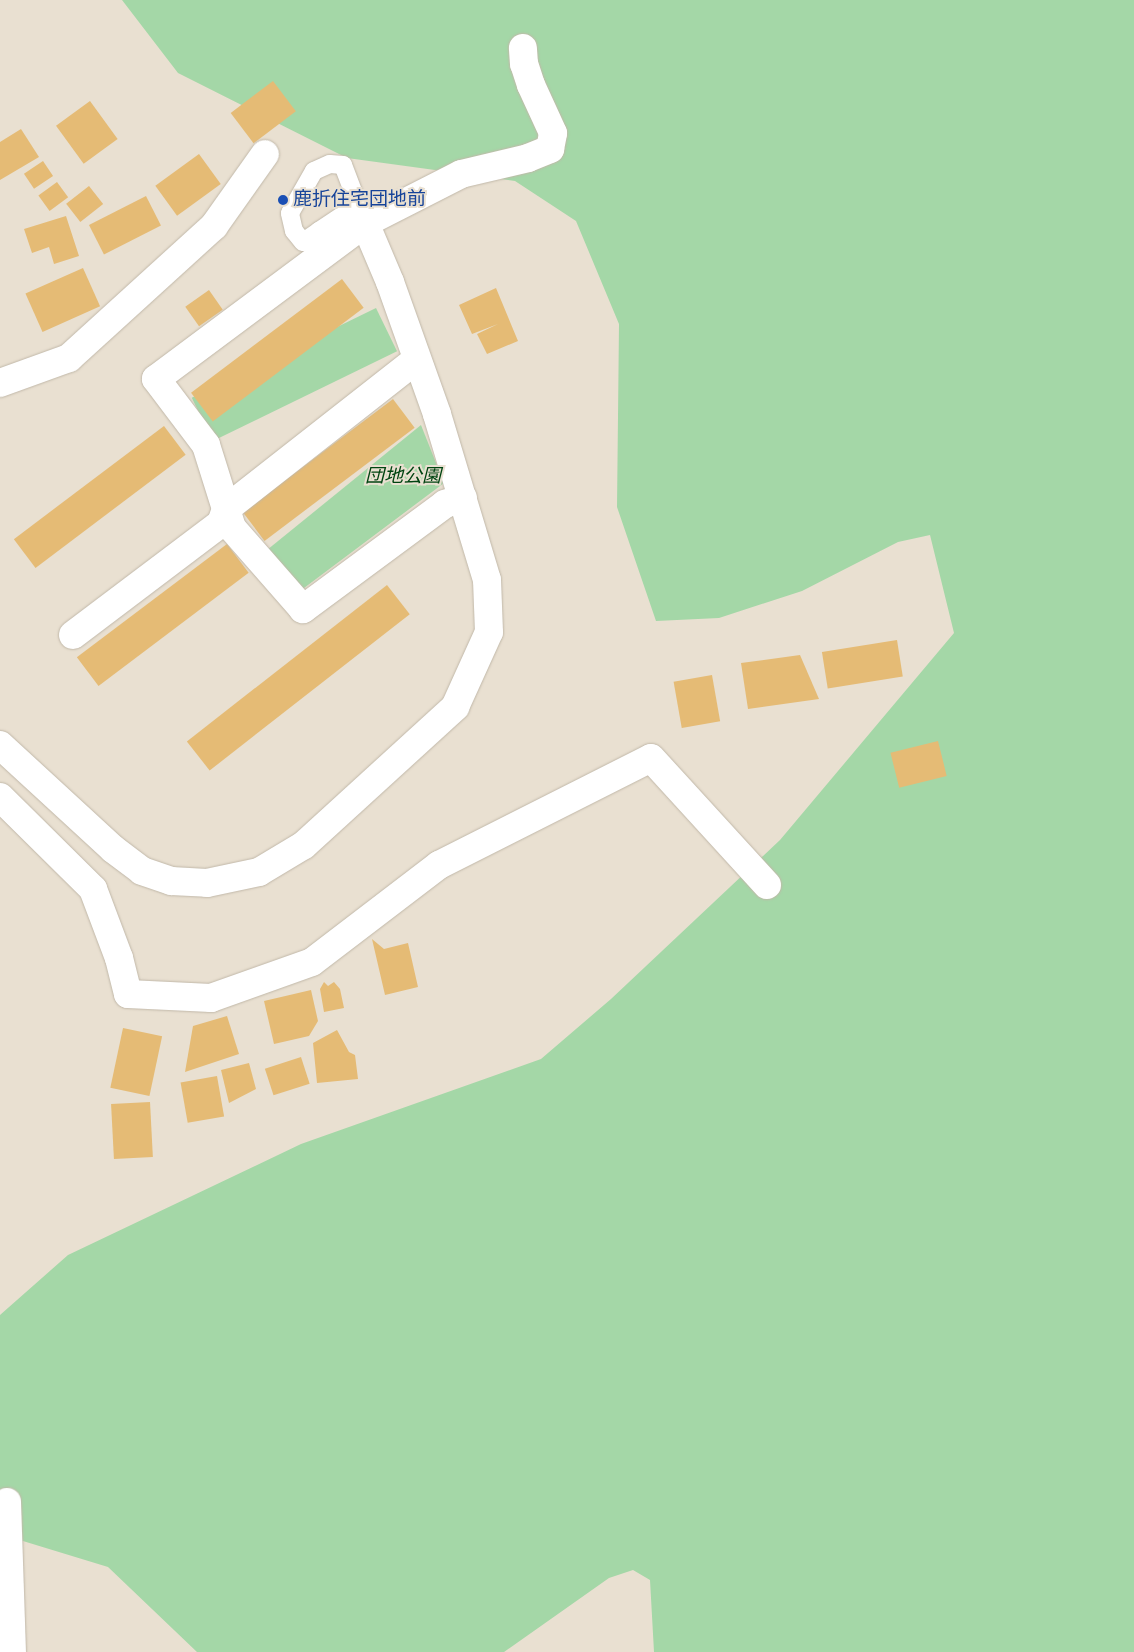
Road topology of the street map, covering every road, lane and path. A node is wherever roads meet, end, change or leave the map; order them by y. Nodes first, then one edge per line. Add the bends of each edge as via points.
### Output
1 (523, 48) dead end
2 (266, 154) dead end
3 (362, 214) junction
4 (324, 241) junction
5 (416, 360) junction
6 (0, 383) edge
7 (463, 498) junction
8 (226, 508) junction
9 (73, 635) dead end
10 (0, 745) edge
11 (0, 796) edge
12 (767, 885) dead end
13 (7, 1502) dead end
14 (12, 1652) edge

1 - 3 street via 526,71 553,133 550,148 528,158 462,174
2 - 6 street via 214,226 69,358
3 - 4 street
3 - 4 lane via 343,165 330,164 314,171 290,214 294,231 303,242
3 - 5 street via 390,282
4 - 8 street via 156,379 206,446
5 - 7 street
5 - 8 street
7 - 8 street via 445,504 303,609 232,528
7 - 10 street via 487,580 489,632 469,680 455,707 304,845 282,860 259,872 207,883 171,881 142,870 113,849
8 - 9 street via 221,523
11 - 12 street via 94,888 128,994 210,998 312,962 439,865 651,758
13 - 14 street

